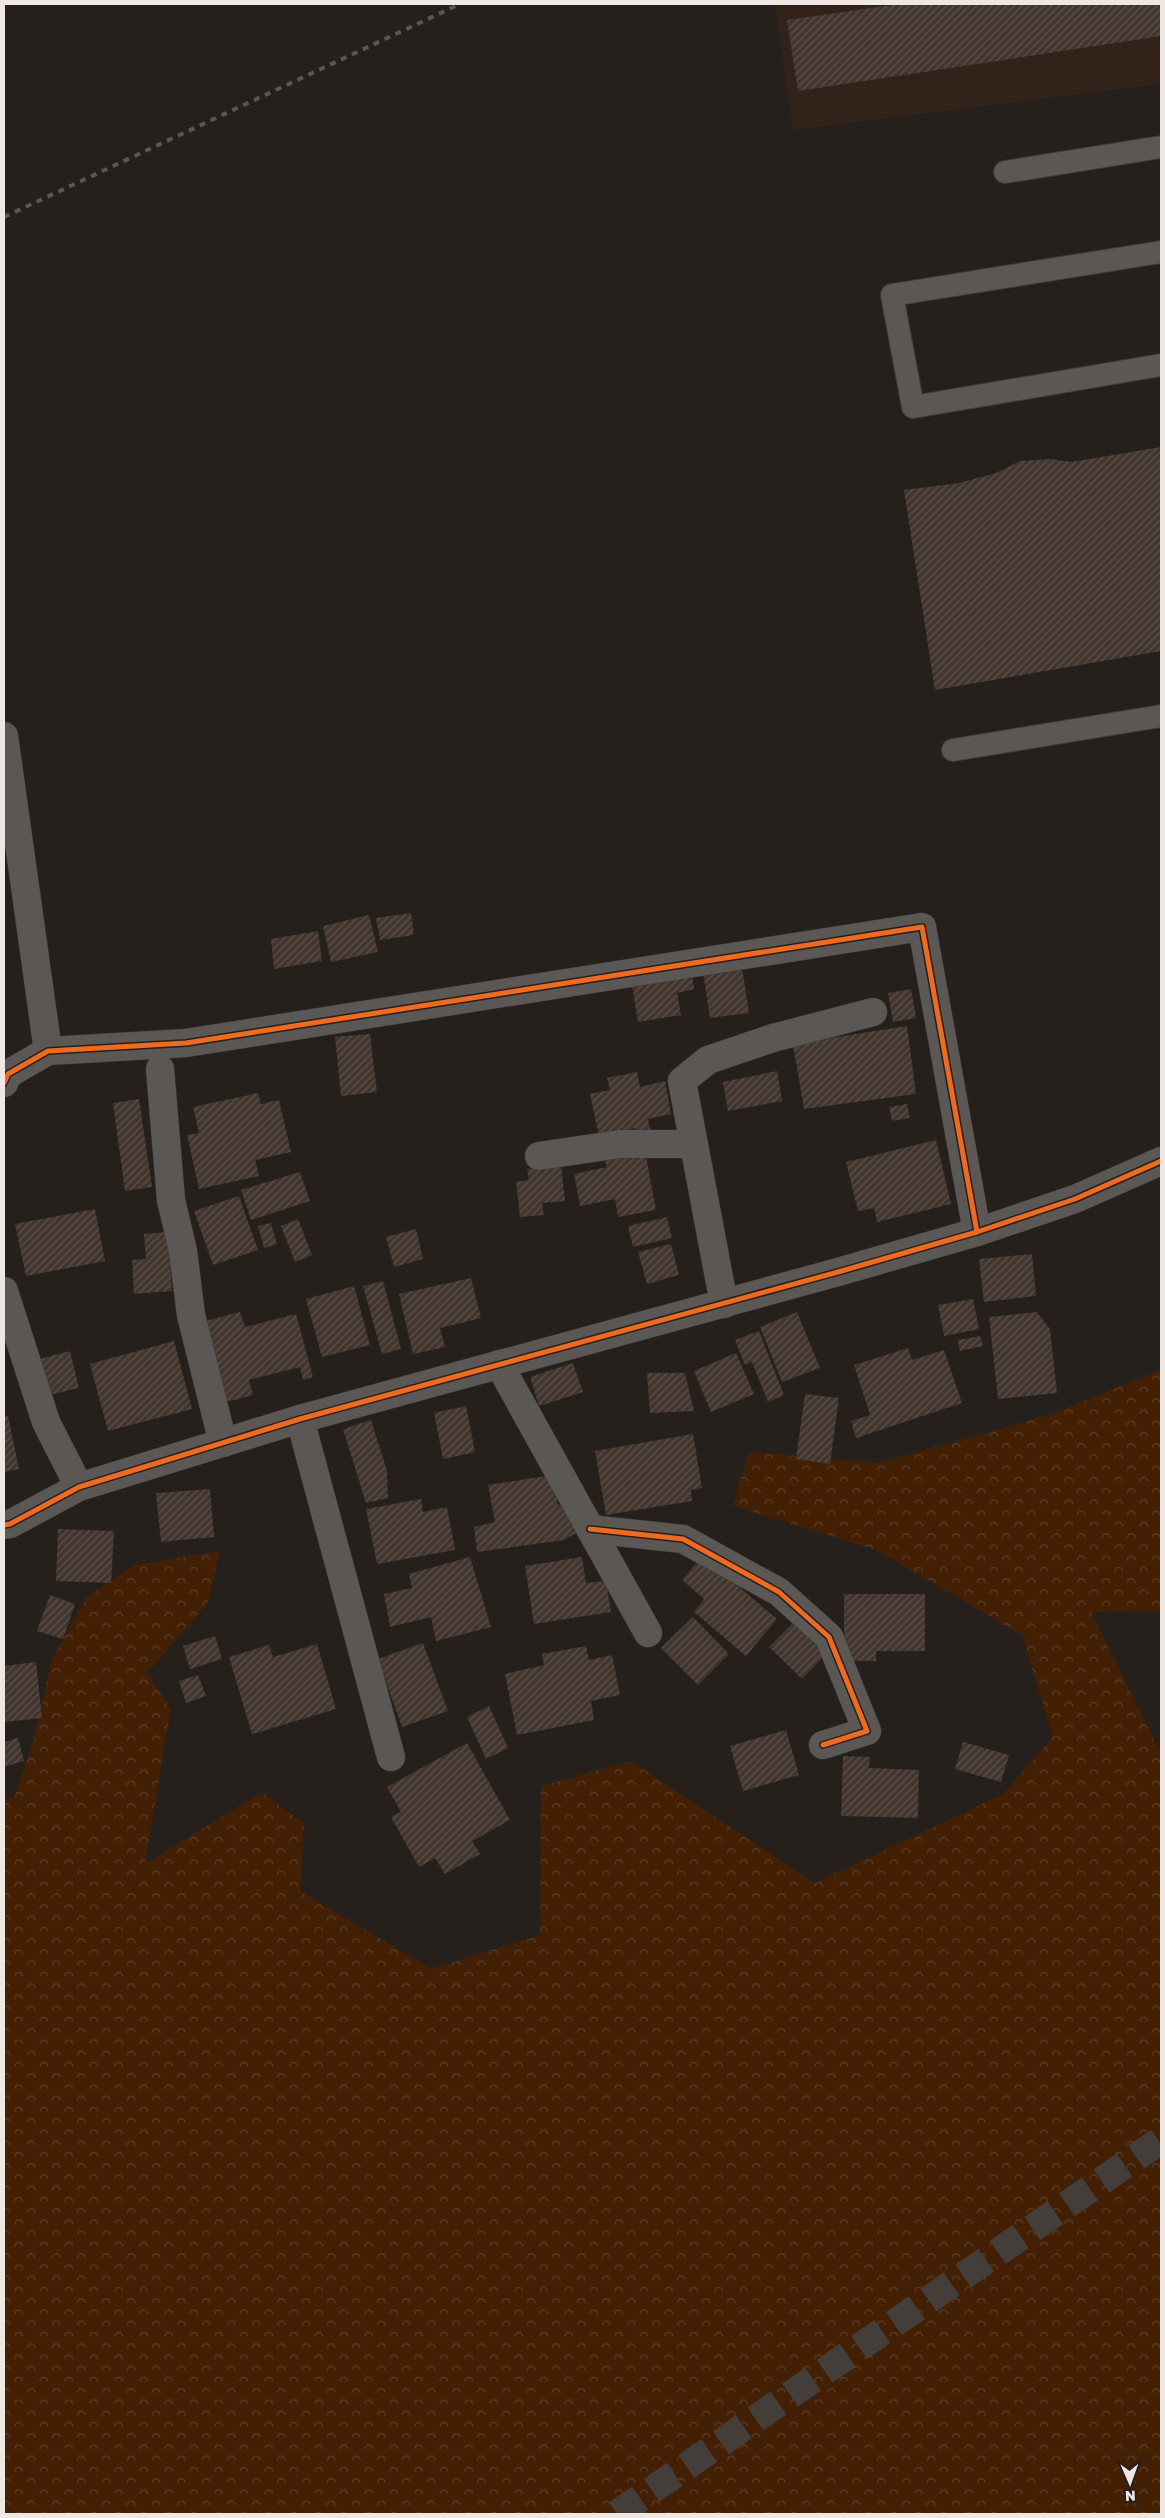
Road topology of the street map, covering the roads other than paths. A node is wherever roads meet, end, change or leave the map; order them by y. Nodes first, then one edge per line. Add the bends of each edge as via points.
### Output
1 (1161, 147) edge
2 (1005, 172) dead end
3 (1161, 252) edge
4 (1161, 365) edge
5 (1161, 716) edge
6 (4, 736) edge
7 (953, 750) dead end
8 (873, 1012) dead end
9 (48, 1051) junction
10 (160, 1068) dead end
11 (4, 1083) edge
12 (694, 1144) junction
13 (538, 1156) dead end
14 (1161, 1161) edge
15 (977, 1232) junction
16 (4, 1291) edge
17 (724, 1304) junction
18 (498, 1364) junction
19 (300, 1419) junction
20 (223, 1443) junction
21 (79, 1487) junction
22 (4, 1524) edge
23 (590, 1529) junction
24 (648, 1633) dead end
25 (823, 1745) dead end
26 (392, 1758) dead end

1 - 2 lane
3 - 4 lane via 892,294 913,407
5 - 7 lane
6 - 9 street
8 - 12 street via 773,1038 708,1060 682,1080
9 - 11 street via 8,1074
9 - 15 street via 186,1042 922,928
10 - 20 street via 171,1200 184,1251 191,1315
12 - 13 street via 620,1144
12 - 17 street
14 - 15 street via 1075,1199
15 - 17 street
16 - 21 street via 46,1422
17 - 18 street
18 - 19 street
18 - 23 street
19 - 20 street
19 - 26 street
20 - 21 street
21 - 22 street via 10,1524
23 - 24 street
23 - 25 street via 683,1539 779,1592 829,1637 867,1731

